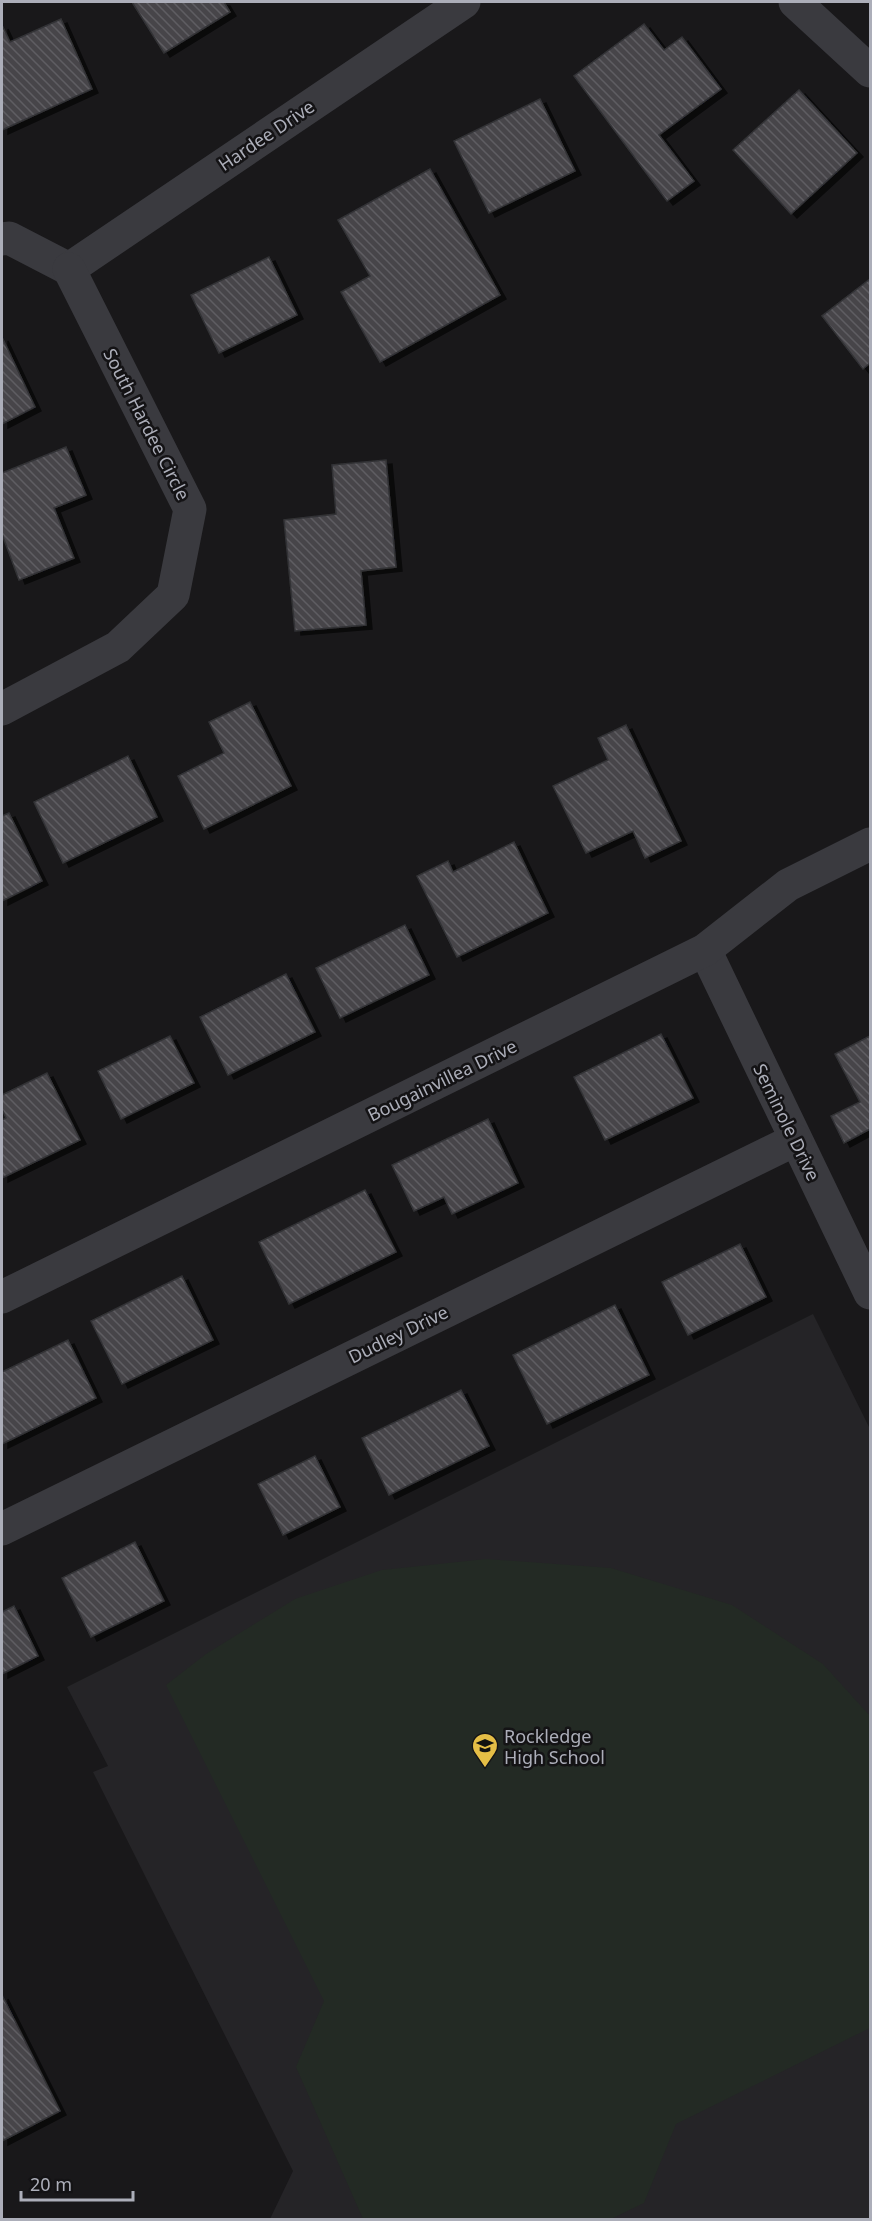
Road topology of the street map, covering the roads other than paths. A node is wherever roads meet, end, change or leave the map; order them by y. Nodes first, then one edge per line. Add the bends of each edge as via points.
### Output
1 (464, 2) edge
2 (795, 2) edge
3 (870, 71) edge
4 (2, 239) edge
5 (69, 269) junction
6 (2, 709) edge
7 (870, 844) edge
8 (705, 950) junction
9 (795, 1140) junction
10 (870, 1293) edge
11 (2, 1297) edge
12 (2, 1529) edge

1 - 5 street, Hardee Drive
2 - 3 street
4 - 5 street via 9,238
5 - 6 street, South Hardee Circle via 190,509 172,596 118,647
7 - 8 street, Bougainvillea Drive via 788,885
8 - 9 street, Seminole Drive
8 - 11 street, Bougainvillea Drive
9 - 10 street, Seminole Drive
9 - 12 street, Dudley Drive

